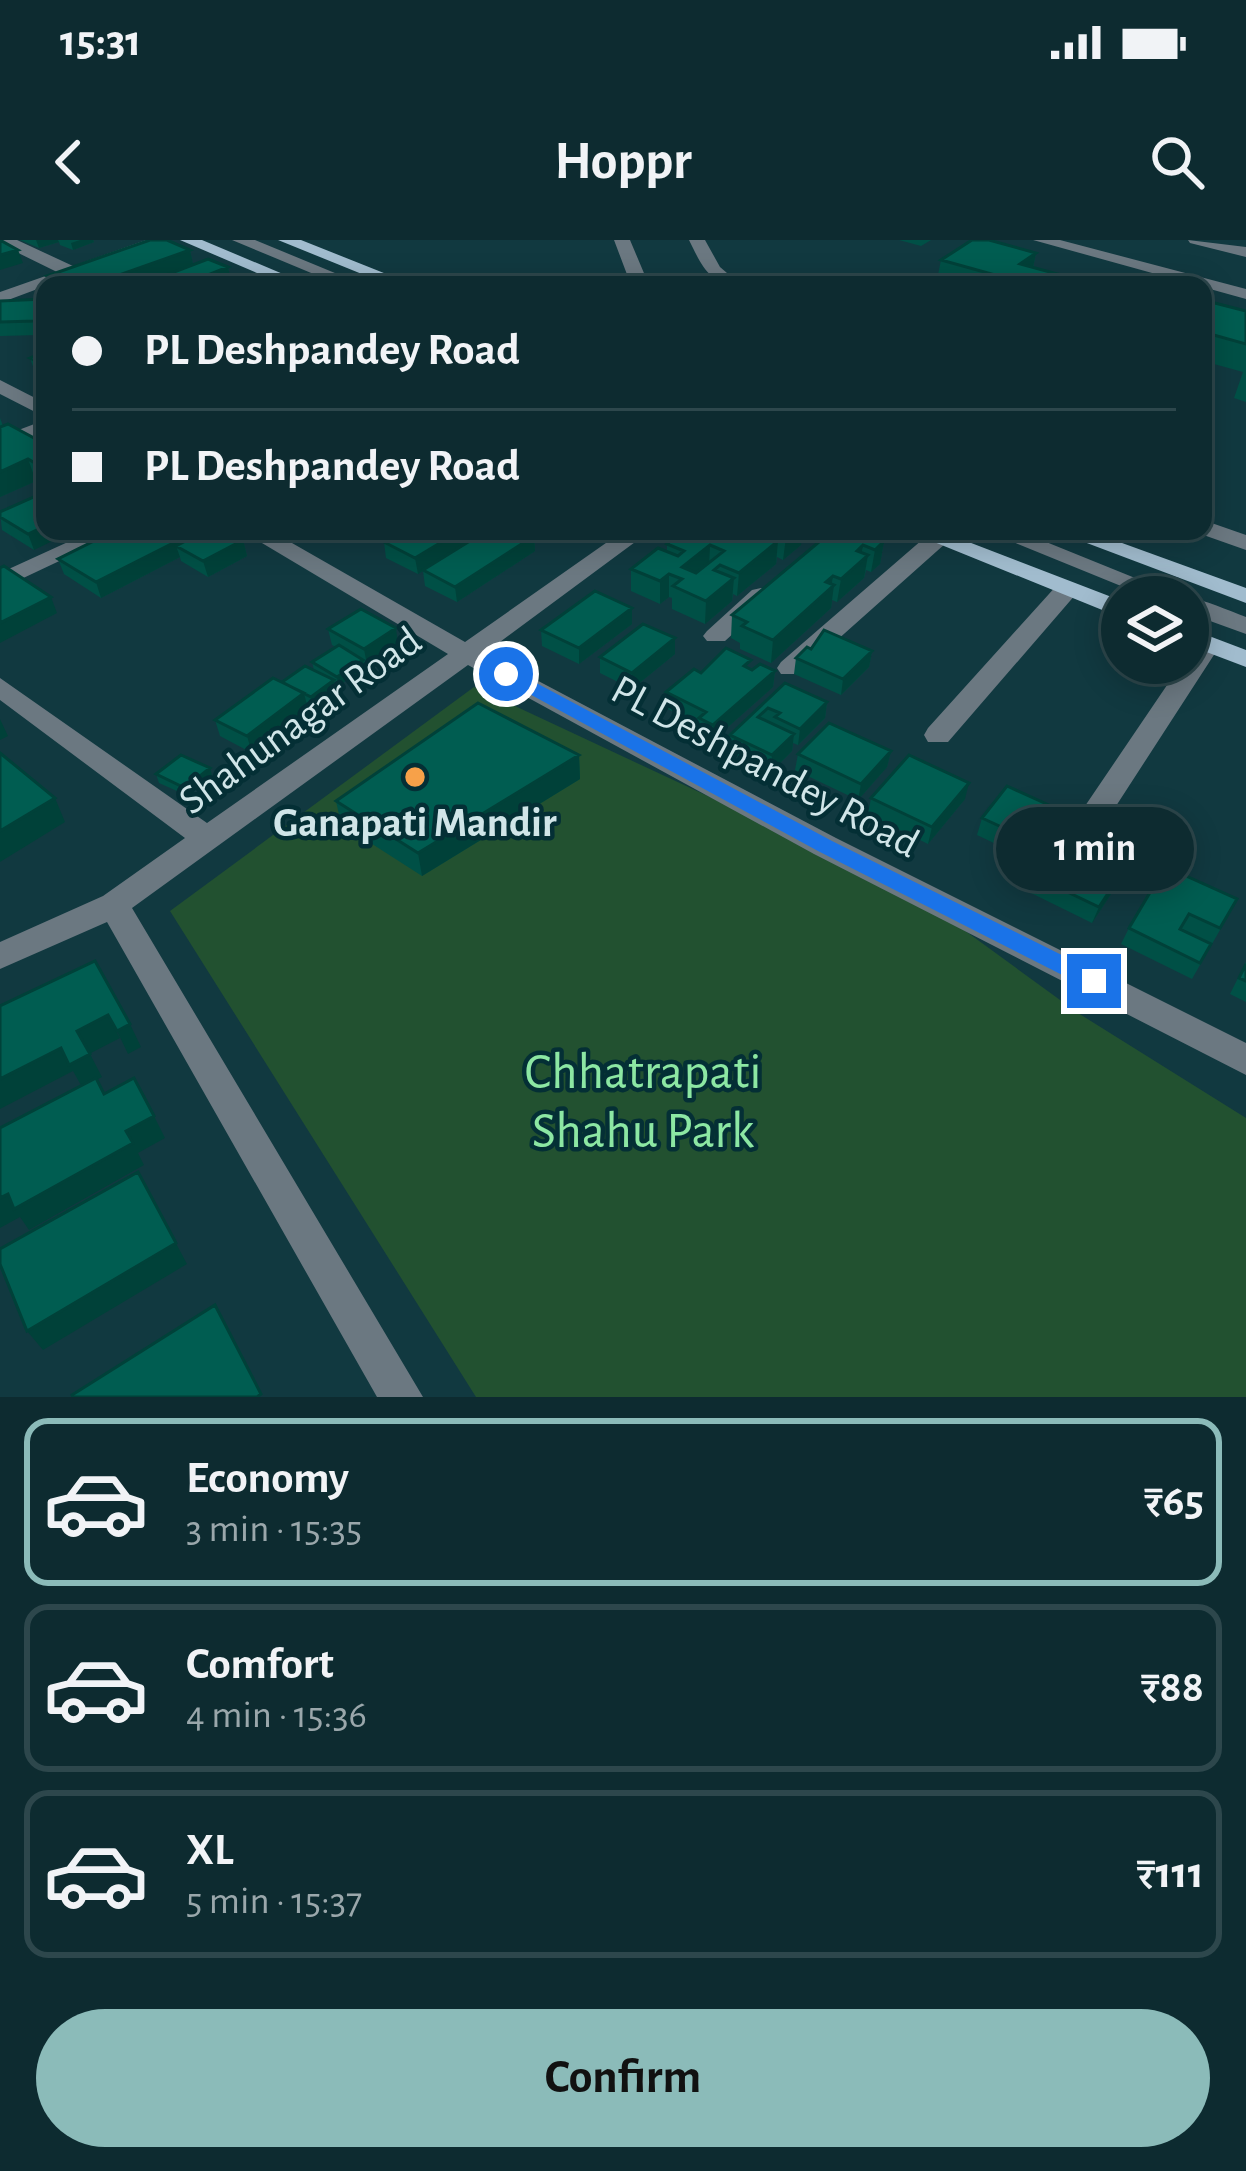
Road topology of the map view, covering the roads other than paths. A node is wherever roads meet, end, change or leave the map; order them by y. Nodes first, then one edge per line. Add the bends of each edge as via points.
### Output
1 (4, 240) edge
2 (161, 240) edge
3 (188, 240) edge
4 (240, 240) edge
5 (286, 240) edge
6 (622, 240) edge
7 (697, 240) edge
8 (1041, 240) edge
9 (1196, 240) edge
10 (1246, 252) edge
11 (72, 272) junction
12 (61, 276) edge
13 (278, 276) edge
14 (332, 276) edge
15 (381, 276) edge
16 (636, 276) edge
17 (721, 276) edge
18 (1178, 276) edge
19 (36, 285) edge
20 (1212, 285) edge
21 (1246, 294) edge
22 (0, 298) edge
23 (0, 386) edge
24 (36, 407) edge
25 (36, 430) edge
26 (0, 445) edge
27 (1212, 530) edge
28 (91, 540) edge
29 (270, 540) edge
30 (625, 540) edge
31 (924, 540) edge
32 (942, 540) edge
33 (1021, 540) edge
34 (1092, 540) edge
35 (1246, 542) edge
36 (783, 576) edge
37 (1115, 576) edge
38 (0, 581) edge
39 (1067, 589) junction
40 (1246, 596) edge
41 (1101, 602) edge
42 (1209, 612) edge
43 (1246, 626) edge
44 (716, 636) dead end
45 (1209, 644) edge
46 (464, 652) junction
47 (1246, 659) edge
48 (790, 668) dead end
49 (1172, 684) edge
50 (0, 687) edge
51 (938, 735) dead end
52 (1094, 816) dead end
53 (206, 838) junction
54 (113, 905) junction
55 (7, 943) edge
56 (1246, 1060) edge
57 (401, 1397) edge

1 - 11 street
2 - 11 street
3 - 13 main road
4 - 14 street
5 - 15 main road
6 - 16 street
7 - 17 street
8 - 18 street
9 - 10 street
11 - 12 street
19 - 22 street
20 - 21 street
23 - 24 street
25 - 26 street
27 - 35 street
28 - 38 street
29 - 46 street, PL Deshpandey Road
30 - 46 street, Shahunagar Road
31 - 48 street
32 - 39 main road
33 - 37 street
34 - 40 main road
36 - 44 street
39 - 41 main road
39 - 51 street
42 - 43 street
45 - 47 main road
46 - 53 street, Shahunagar Road
46 - 56 street, PL Deshpandey Road
49 - 52 street
50 - 53 street
53 - 54 street, Shahunagar Road
54 - 55 street, Shahunagar Road
54 - 57 street

